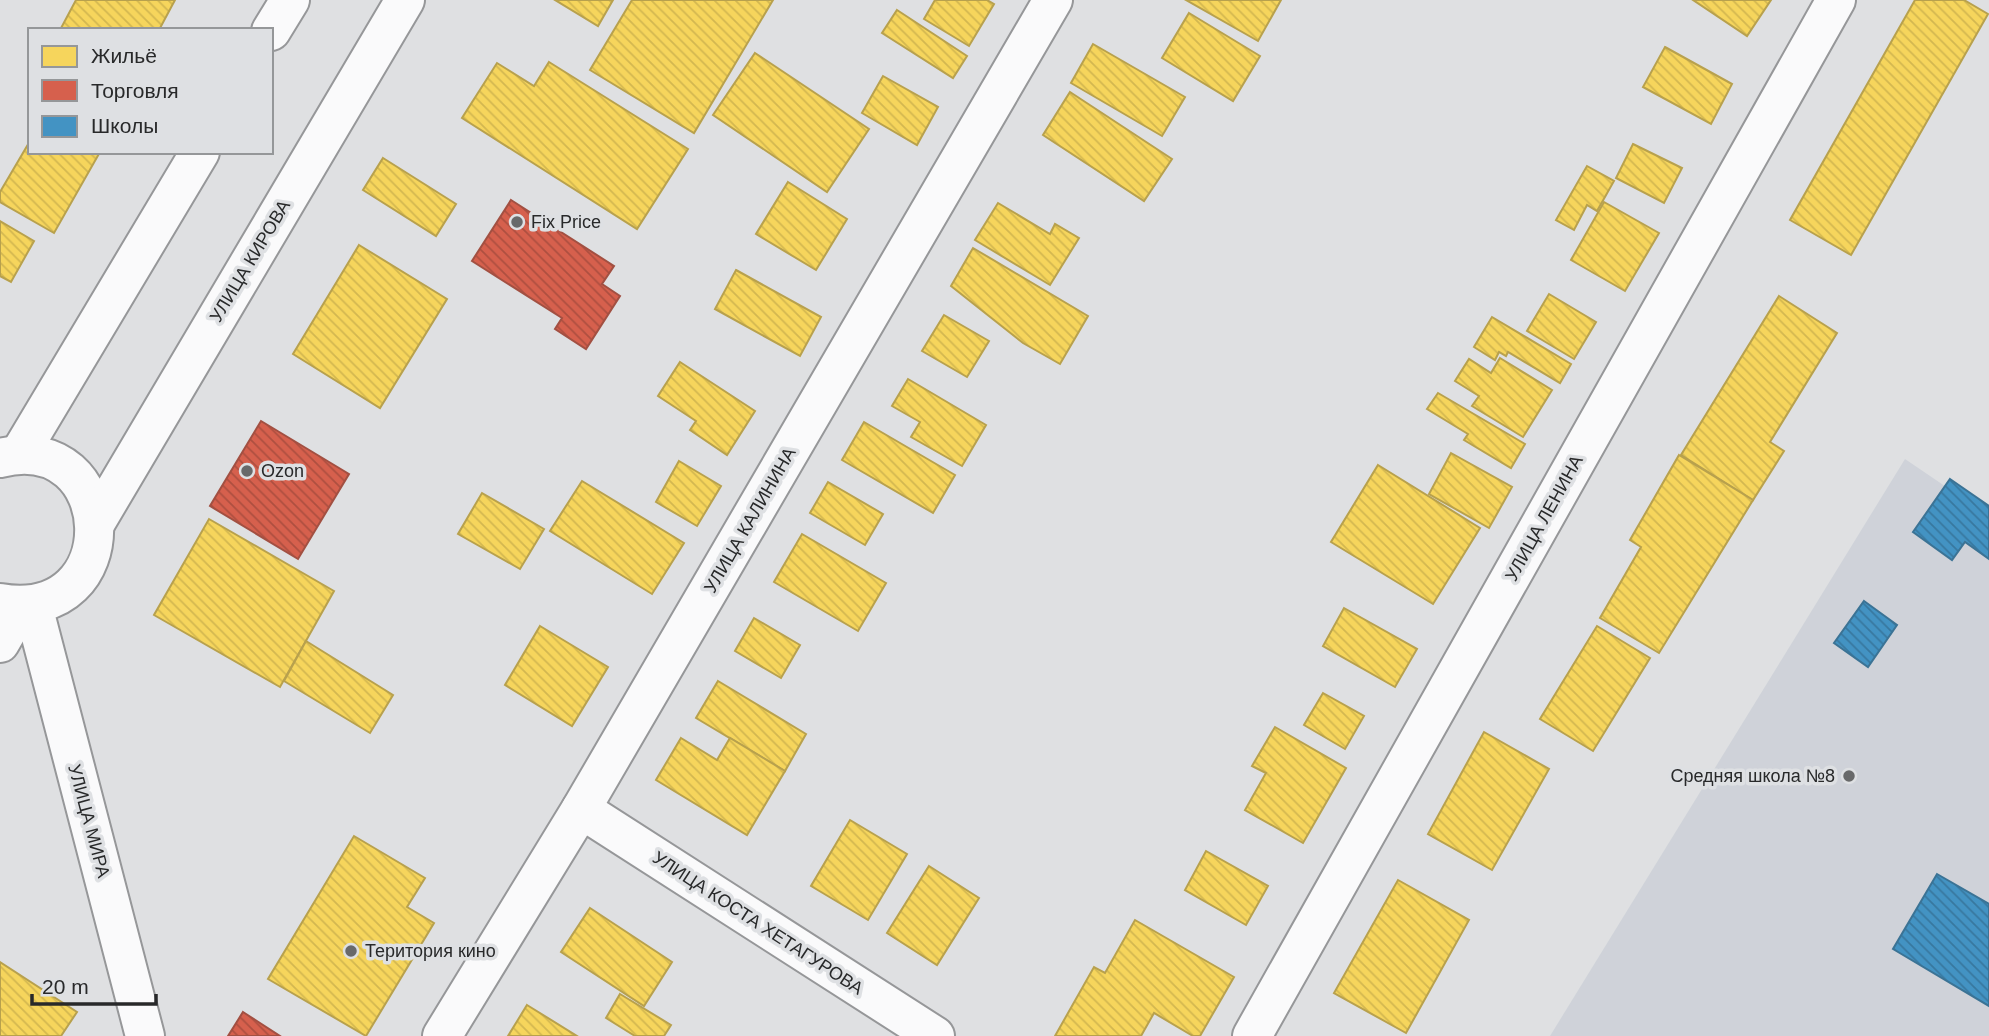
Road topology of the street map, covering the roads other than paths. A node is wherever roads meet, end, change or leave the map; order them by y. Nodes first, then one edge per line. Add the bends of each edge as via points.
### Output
1 (289, 0) edge
2 (405, 0) edge
3 (1053, 0) edge
4 (1836, 0) edge
5 (273, 28) edge
6 (199, 154) edge
7 (10, 455) edge
8 (96, 522) junction
9 (18, 605) edge
10 (0, 643) edge
11 (581, 810) junction
12 (145, 1036) edge
13 (442, 1036) edge
14 (935, 1036) edge
15 (1252, 1036) edge

1 - 5 street
2 - 8 street, УЛИЦА КИРОВА
3 - 11 street, УЛИЦА КАЛИНИНА
4 - 15 street, УЛИЦА ЛЕНИНА
6 - 7 street, УЛИЦА КИРОВА
7 - 8 street, УЛИЦА КИРОВА via 48,458 71,473 88,495
8 - 9 street, УЛИЦА КИРОВА via 93,551 81,576 59,596
9 - 10 street
9 - 12 street, УЛИЦА МИРА
11 - 13 street, УЛИЦА КАЛИНИНА
11 - 14 street, УЛИЦА КОСТА ХЕТАГУРОВА

